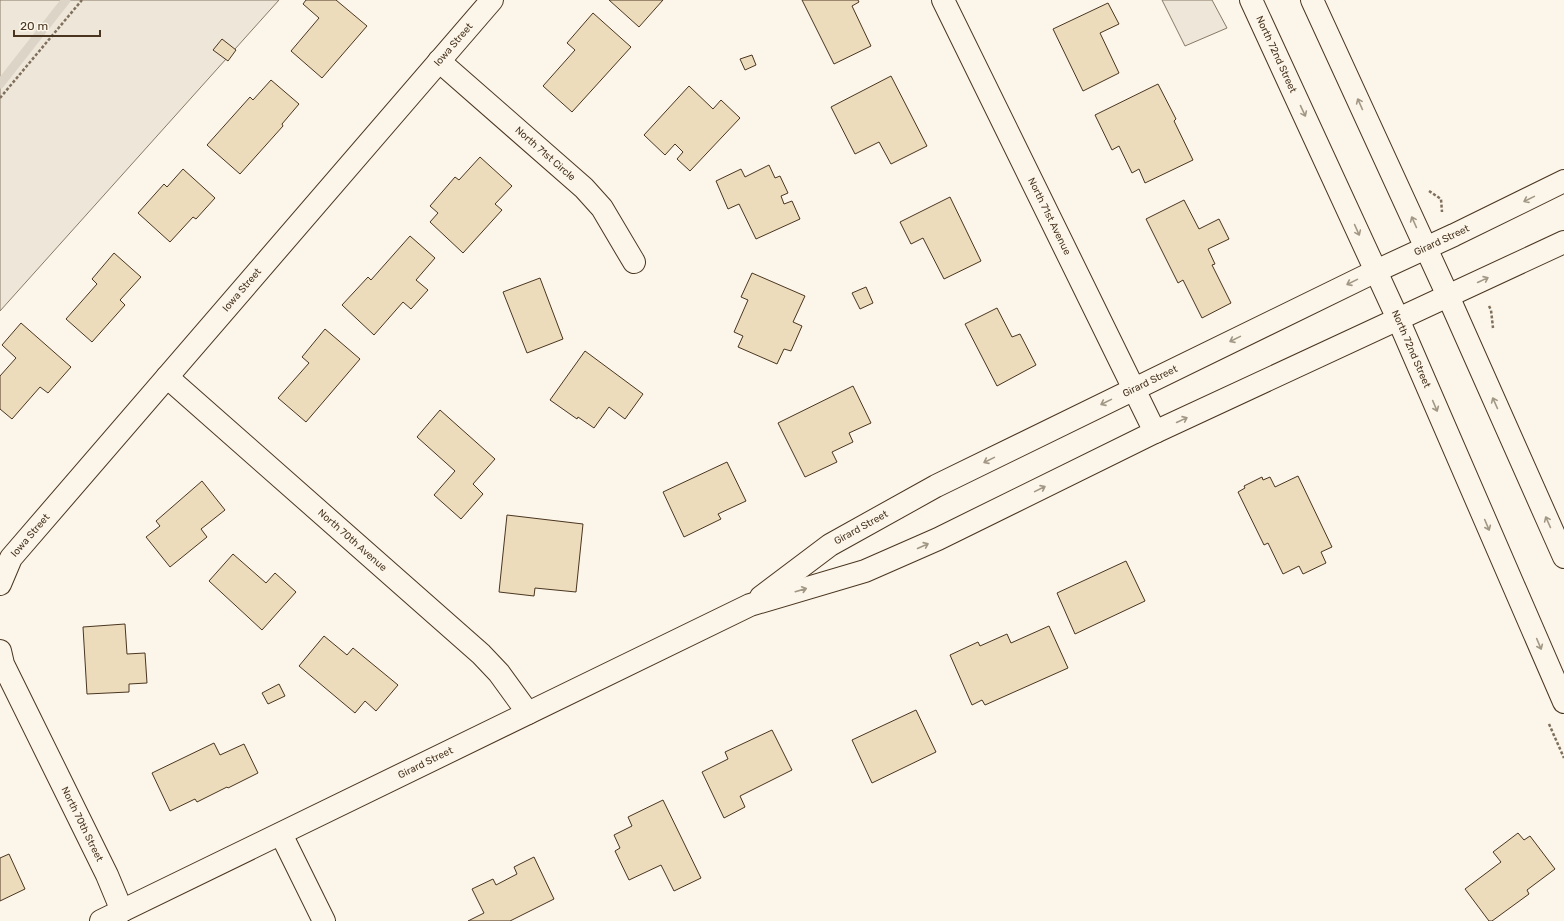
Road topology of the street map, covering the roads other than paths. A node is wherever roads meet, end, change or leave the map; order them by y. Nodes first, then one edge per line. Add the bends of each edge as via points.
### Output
1 (492, 0) edge
2 (942, 0) edge
3 (1251, 0) edge
4 (1312, 0) edge
5 (439, 62) junction
6 (1564, 181) edge
7 (1564, 242) edge
8 (1426, 248) junction
9 (634, 262) dead end
10 (1376, 271) junction
11 (1448, 296) junction
12 (1398, 319) junction
13 (167, 377) junction
14 (1133, 389) junction
15 (1155, 432) junction
16 (1564, 557) edge
17 (0, 584) edge
18 (750, 605) junction
19 (0, 651) edge
20 (1564, 702) edge
21 (528, 713) junction
22 (281, 834) junction
23 (122, 911) junction
24 (100, 921) edge
25 (324, 921) edge

1 - 5 street, Iowa Street
2 - 14 street, North 71st Avenue
3 -> 10 street, North 72nd Street
8 -> 4 street
5 - 9 street, North 71st Circle via 584,188 602,208
5 - 13 street, Iowa Street
6 -> 8 street, Girard Street
11 -> 7 street, Girard Street
8 - 10 street, Girard Street
8 - 11 street
10 - 12 street, North 72nd Street
10 -> 14 street, Girard Street
11 - 12 street, Girard Street
16 -> 11 street
15 -> 12 street, Girard Street
12 -> 20 street, North 72nd Street
13 - 17 street, Iowa Street via 11,558
13 - 21 street, North 70th Avenue via 481,654 499,673
14 - 15 street, North 71st Avenue
14 -> 18 street, Girard Street via 936,486 877,518 830,545
18 -> 15 street, Girard Street via 866,571 938,539
18 - 21 street, Girard Street
19 - 23 street, North 70th Street
21 - 22 street, Girard Street
22 - 23 street, Girard Street
22 - 25 street
23 - 24 street, Girard Street

